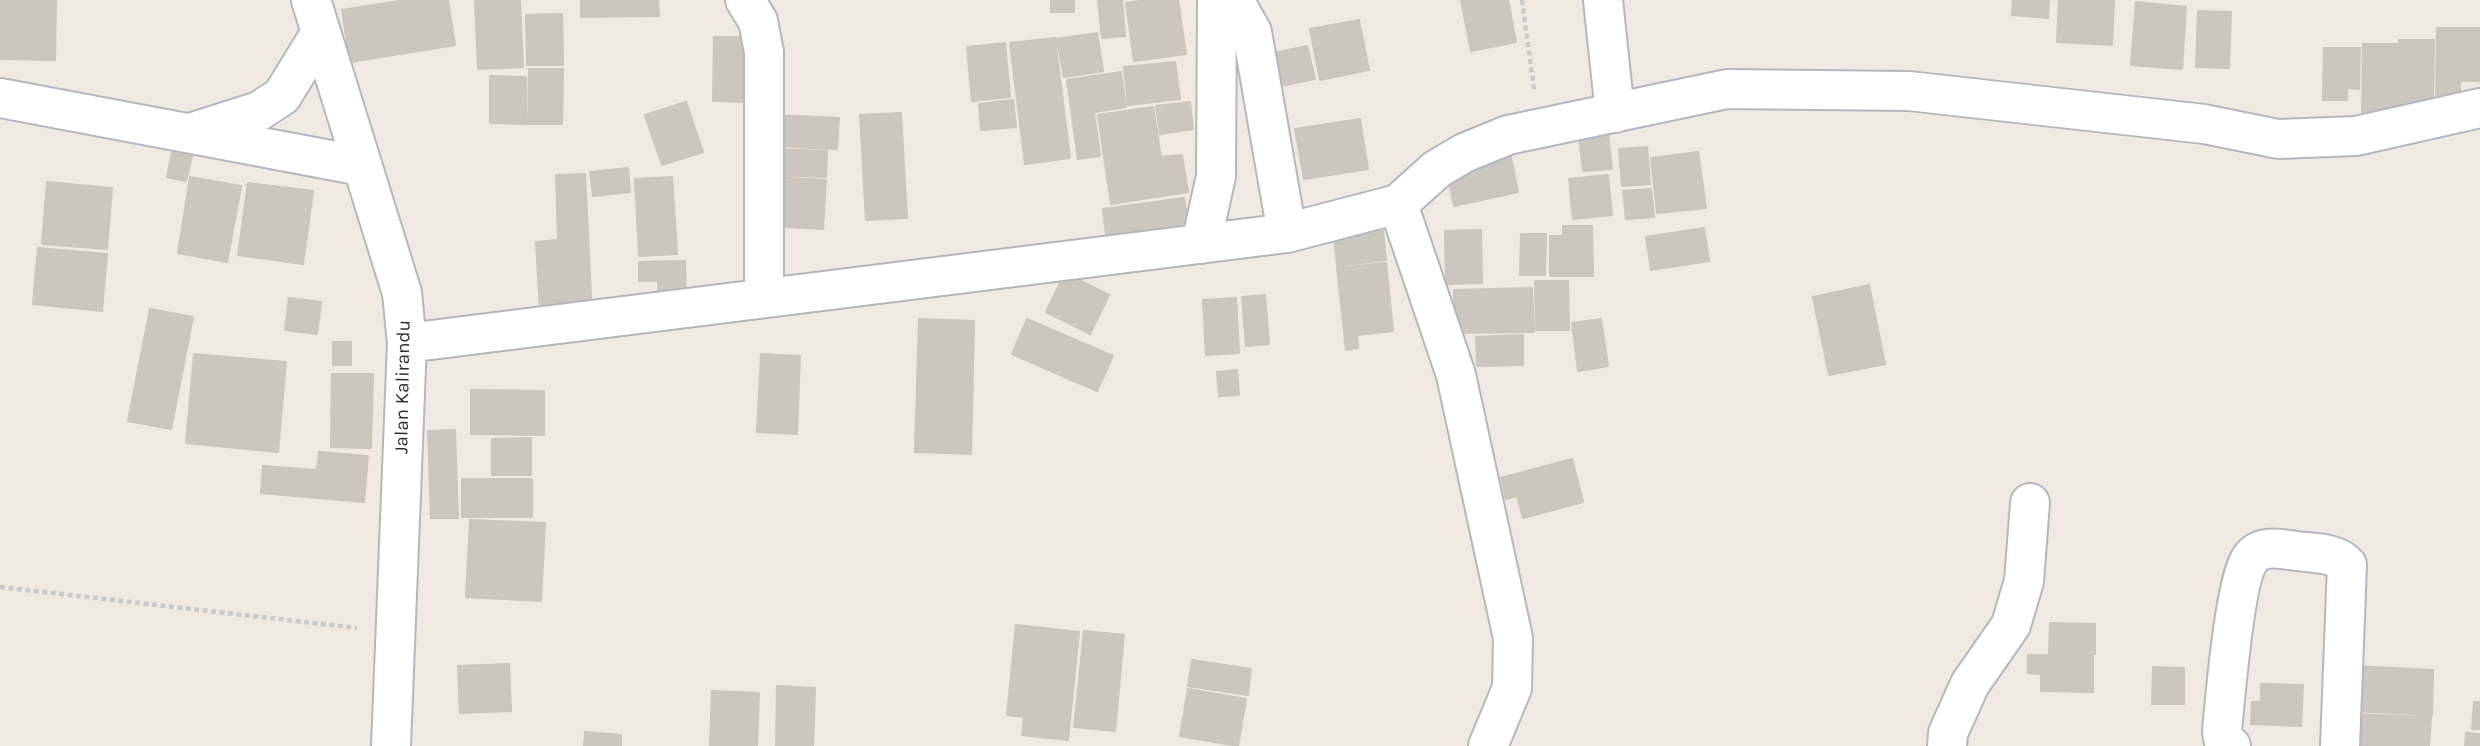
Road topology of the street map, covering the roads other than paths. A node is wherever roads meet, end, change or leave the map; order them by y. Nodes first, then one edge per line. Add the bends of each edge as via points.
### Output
1 (745, 0) edge
2 (1217, 0) edge
3 (1234, 0) edge
4 (1603, 0) edge
5 (315, 17) edge
6 (0, 98) edge
7 (2480, 108) edge
8 (1615, 113) junction
9 (188, 133) junction
10 (362, 166) junction
11 (1398, 204) junction
12 (1287, 233) junction
13 (1200, 244) junction
14 (764, 298) junction
15 (407, 342) junction
16 (2030, 503) dead end
17 (391, 746) edge
18 (1488, 746) edge
19 (1947, 746) edge
20 (2231, 746) edge
21 (2340, 746) edge

1 - 14 street via 758,21 764,52
2 - 13 street via 1216,176
3 - 12 street via 1252,32
4 - 8 street
5 - 9 street via 282,96 259,111
5 - 10 street, Jalan Kalirandu
6 - 9 street
7 - 8 street via 2356,136 2278,139 2204,124 1909,91 1727,89
8 - 11 street via 1508,135 1464,153 1437,169
9 - 10 street
10 - 15 street, Jalan Kalirandu via 402,293
11 - 12 street
11 - 18 street via 1456,375 1513,638 1512,688
12 - 13 street
13 - 14 street
14 - 15 street
15 - 17 street, Jalan Kalirandu
16 - 19 street via 2024,581 2011,625 1970,684 1948,733
20 - 21 street via 2224,743 2222,732 2240,585 2257,552 2281,549 2335,557 2347,565

